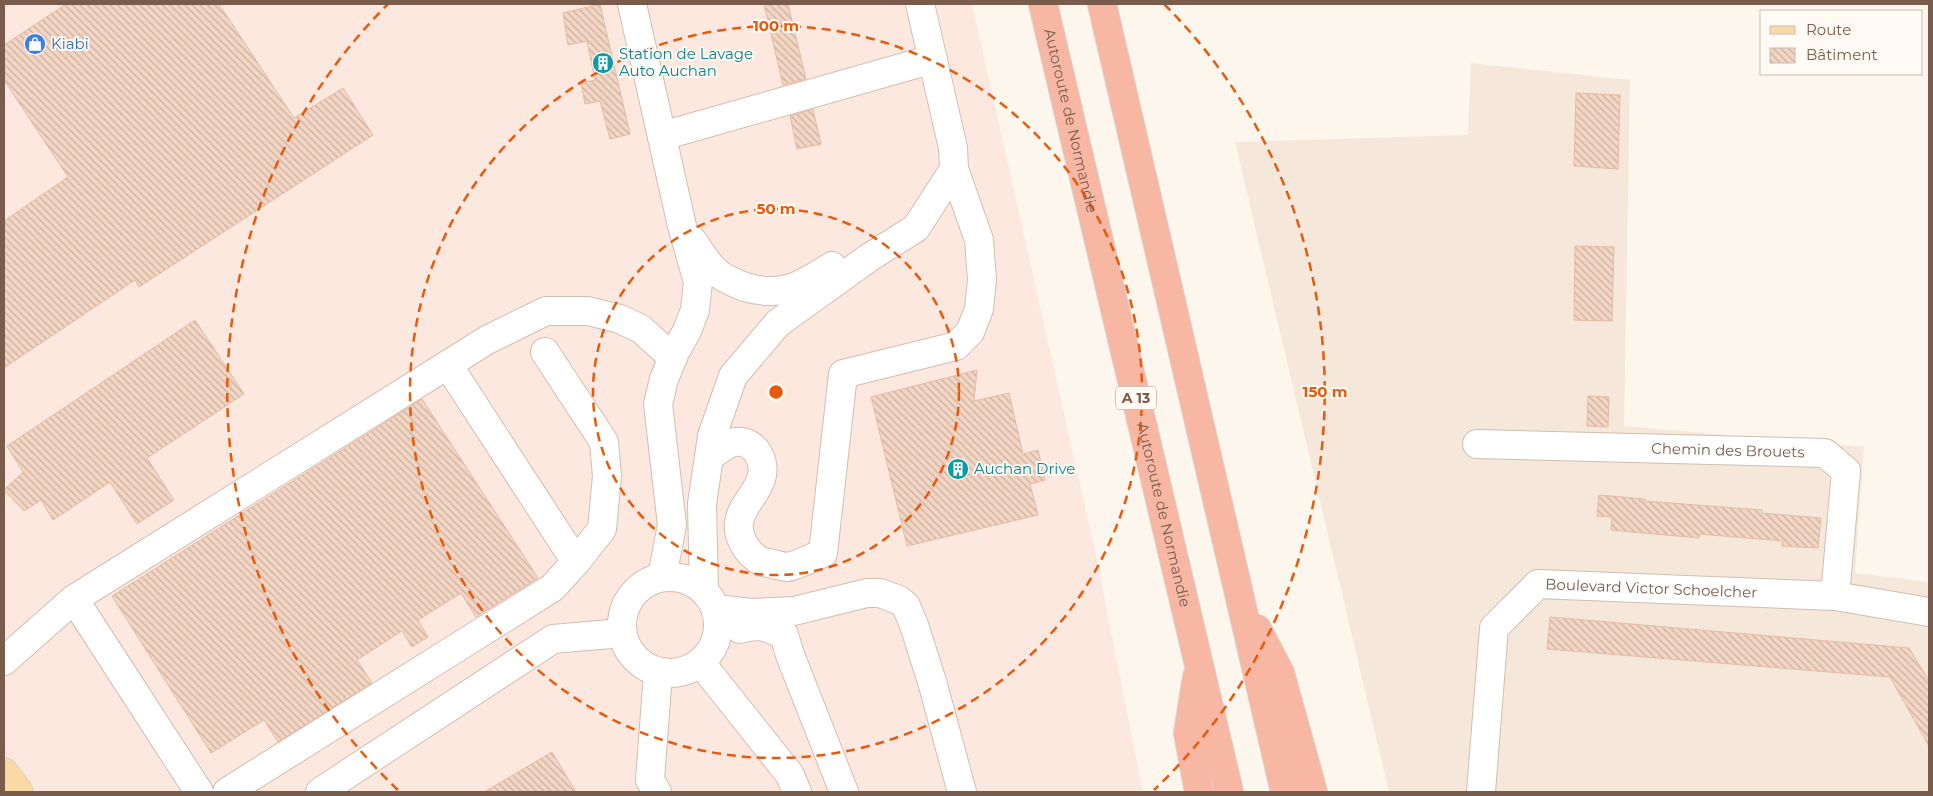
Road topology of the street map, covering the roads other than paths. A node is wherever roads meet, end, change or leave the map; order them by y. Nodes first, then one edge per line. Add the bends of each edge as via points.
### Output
1 (632, 4) edge
2 (920, 4) edge
3 (1043, 4) edge
4 (1102, 4) edge
5 (933, 59) junction
6 (662, 136) junction
7 (954, 168) junction
8 (682, 226) junction
9 (870, 257) junction
10 (546, 352) dead end
11 (673, 358) junction
12 (448, 365) junction
13 (1477, 444) dead end
14 (709, 457) junction
15 (576, 562) junction
16 (662, 577) junction
17 (1239, 594) junction
18 (1834, 596) junction
19 (74, 599) junction
20 (710, 600) junction
21 (1929, 612) edge
22 (789, 623) junction
23 (622, 633) junction
24 (717, 636) junction
25 (4, 661) edge
26 (701, 663) junction
27 (1199, 663) junction
28 (658, 673) junction
29 (4, 772) edge
30 (18, 792) edge
31 (198, 792) edge
32 (227, 792) edge
33 (320, 792) edge
34 (657, 792) edge
35 (797, 792) edge
36 (844, 792) edge
37 (962, 792) edge
38 (1199, 792) edge
39 (1229, 792) edge
40 (1285, 792) edge
41 (1313, 792) edge
42 (1481, 792) edge

1 - 6 street
2 - 5 street
3 - 27 highway, Autoroute de Normandie / A 13
4 - 17 highway
5 - 6 street
5 - 7 street via 953,148
6 - 8 street
7 - 9 street via 916,228
7 - 14 street via 980,240 982,280 979,309 970,332 956,346 843,374 823,553 786,567 760,560 750,552 742,542 738,524 761,479 761,457 744,442 736,442
8 - 9 street via 713,269 726,280 768,292 789,288 835,264
8 - 11 street via 698,282 695,310
9 - 14 street via 778,323 732,376 712,436
10 - 15 street via 604,442 607,476 602,529
11 - 12 street via 641,329 620,319 588,311 546,312 488,340
11 - 16 street via 658,404 672,525
12 - 15 street
12 - 19 street
13 - 18 street, Chemin des Brouets via 1825,453 1846,471
14 - 20 street via 702,504
15 - 32 street via 552,588
16 - 20 street via 692,581
16 - 23 street via 635,591 626,603 621,618
17 - 40 highway
17 - 41 highway via 1280,673
18 - 21 street, Boulevard Victor Schoelcher
18 - 42 street, Boulevard Victor Schoelcher via 1538,584 1494,628
19 - 25 street
19 - 31 street
20 - 22 street
20 - 24 street via 718,622
22 - 24 street via 752,626
22 - 36 street via 790,656
22 - 37 street via 867,594 890,596 906,606 933,685
23 - 28 street via 628,651 641,665
23 - 33 street via 553,639
24 - 26 street via 712,651
26 - 28 street via 688,671
26 - 35 street via 790,775
27 - 38 highway via 1188,733
27 - 39 highway, Autoroute de Normandie / A 13
28 - 34 street via 650,780
29 - 30 main road

